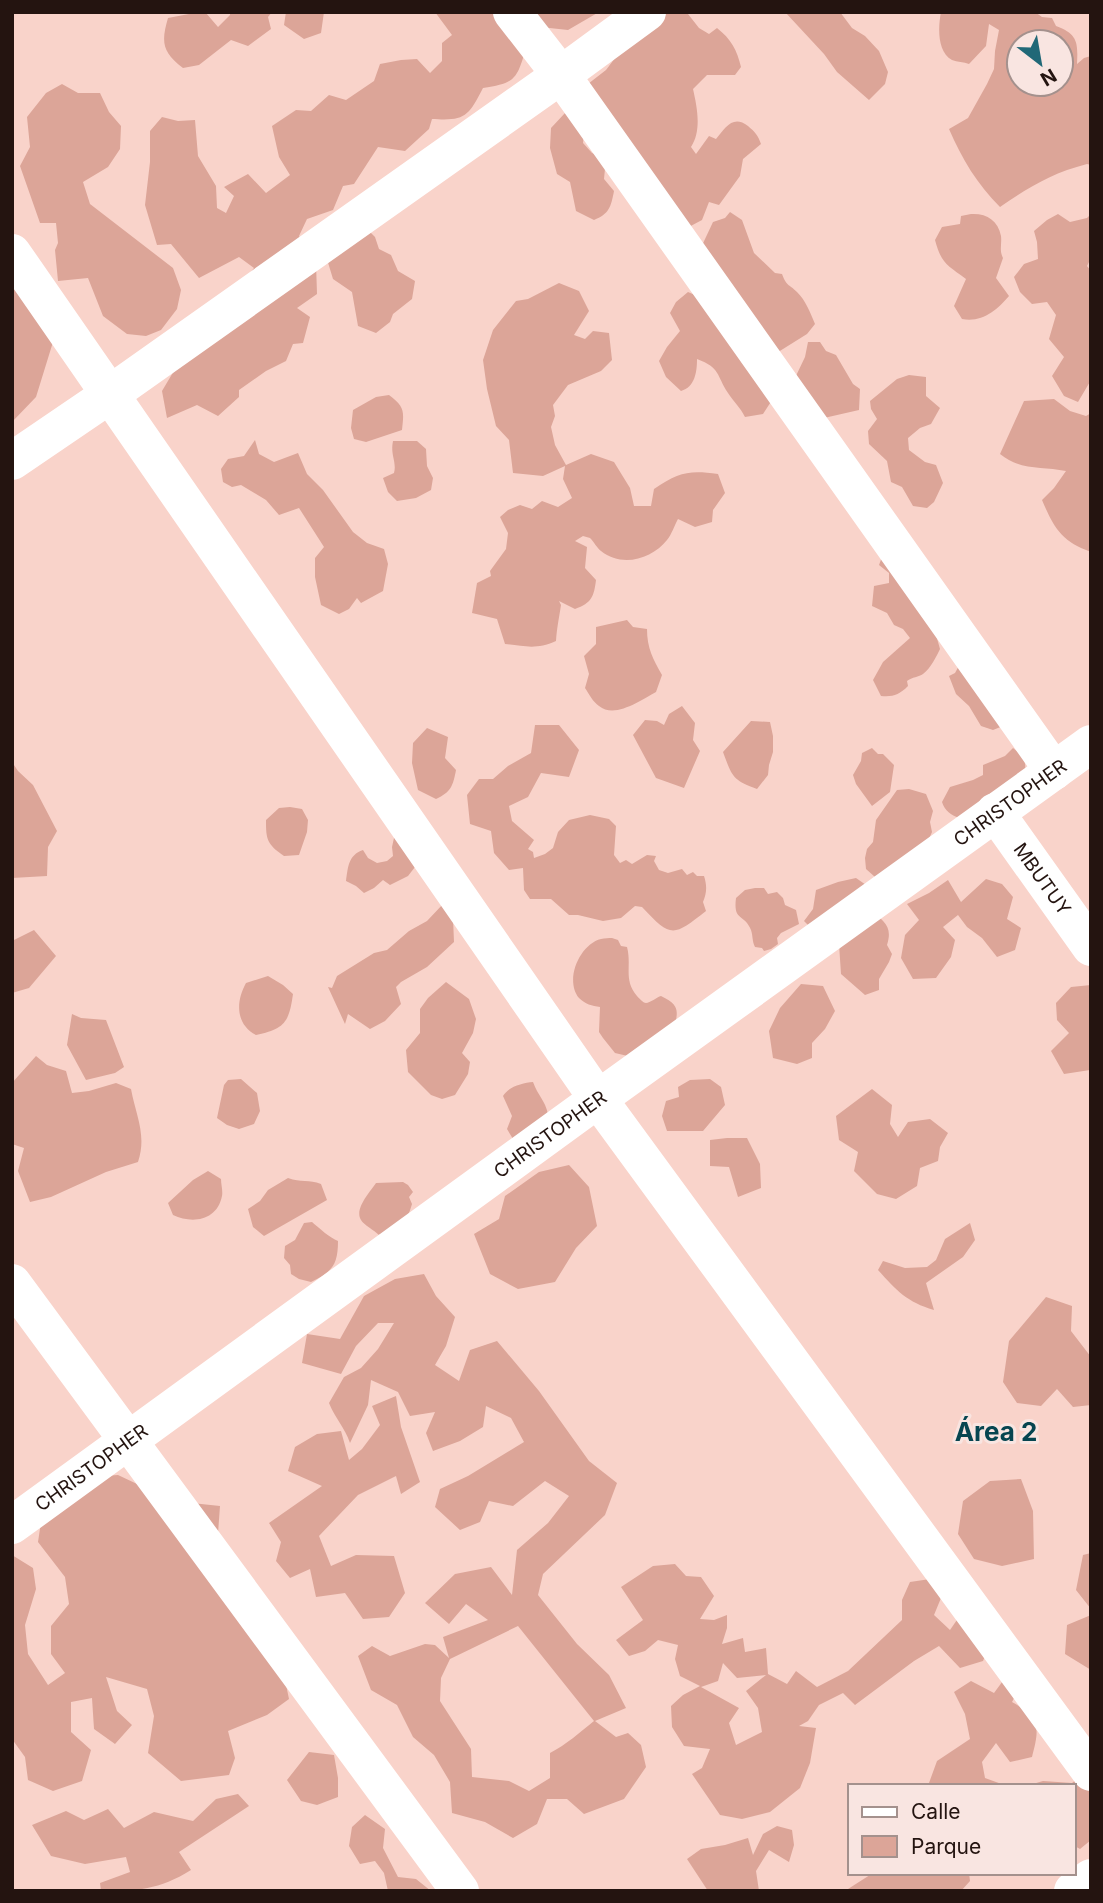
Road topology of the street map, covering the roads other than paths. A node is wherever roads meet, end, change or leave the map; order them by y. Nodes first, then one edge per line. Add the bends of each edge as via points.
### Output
1 (512, 12) edge
2 (647, 12) edge
3 (561, 75) junction
4 (12, 253) edge
5 (109, 395) junction
6 (12, 461) edge
7 (1091, 744) edge
8 (1054, 771) junction
9 (995, 812) junction
10 (1091, 947) edge
11 (598, 1099) junction
12 (12, 1283) edge
13 (128, 1440) junction
14 (12, 1525) edge
15 (1091, 1772) edge
16 (1091, 1878) edge
17 (460, 1891) edge
18 (1073, 1891) edge

1 - 3 street
2 - 3 street
3 - 5 street
3 - 8 street
4 - 5 street
5 - 6 street
5 - 11 street
7 - 8 street, CHRISTOPHER
8 - 9 street, CHRISTOPHER
9 - 10 street, MBUTUY
9 - 11 street, CHRISTOPHER
11 - 13 street, CHRISTOPHER
11 - 15 street
12 - 13 street
13 - 14 street, CHRISTOPHER
13 - 17 street
16 - 18 street

